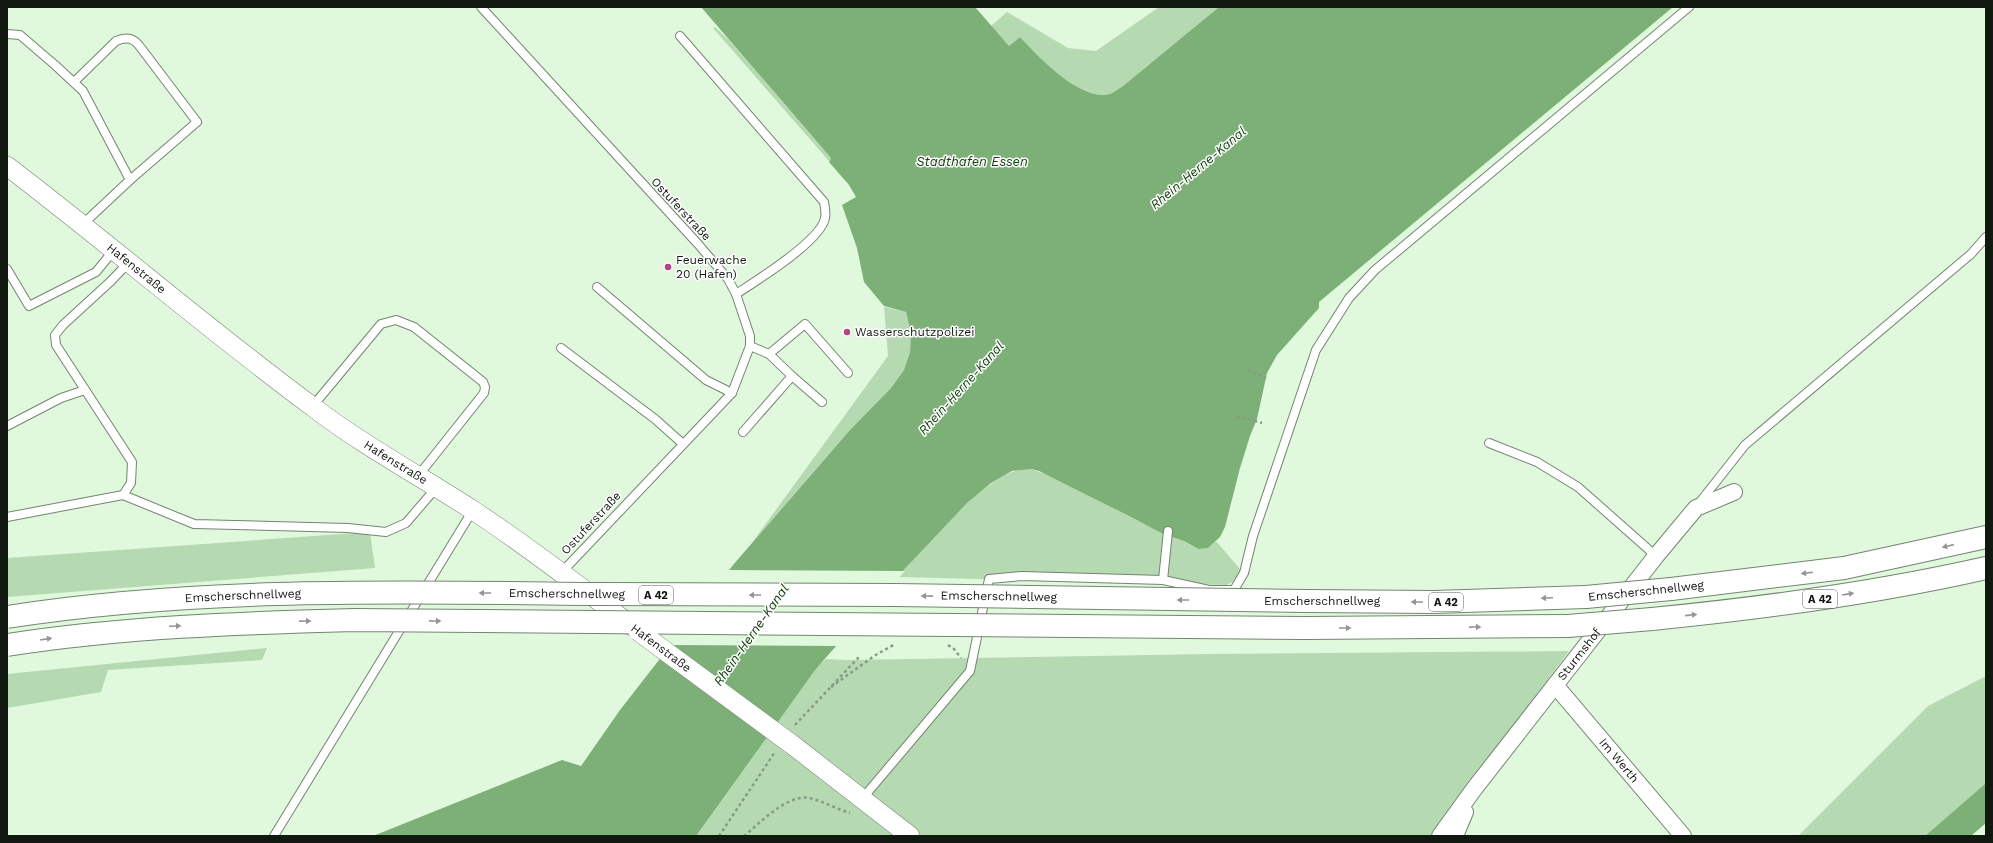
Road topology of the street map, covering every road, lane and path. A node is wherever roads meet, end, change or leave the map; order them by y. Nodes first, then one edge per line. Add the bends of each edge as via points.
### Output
1 (481, 7) edge
2 (1689, 7) edge
3 (7, 34) edge
4 (680, 36) dead end
5 (74, 82) junction
6 (7, 166) edge
7 (130, 180) junction
8 (83, 224) junction
9 (1986, 237) edge
10 (114, 250) junction
11 (129, 262) junction
12 (7, 269) edge
13 (597, 287) dead end
14 (736, 294) junction
15 (750, 346) junction
16 (561, 348) dead end
17 (769, 354) junction
18 (1248, 370) dead end
19 (848, 374) dead end
20 (792, 376) junction
21 (1266, 378) dead end
22 (85, 390) junction
23 (732, 393) junction
24 (822, 402) dead end
25 (312, 407) junction
26 (1237, 416) dead end
27 (1262, 423) dead end
28 (7, 426) edge
29 (742, 432) dead end
30 (1489, 443) dead end
31 (683, 444) junction
32 (418, 477) junction
33 (436, 488) junction
34 (1734, 492) dead end
35 (123, 495) junction
36 (1696, 508) junction
37 (473, 510) junction
38 (7, 517) edge
39 (1168, 531) dead end
40 (1986, 537) edge
41 (1656, 556) junction
42 (1986, 568) edge
43 (561, 573) junction
44 (1163, 580) junction
45 (7, 617) edge
46 (942, 642) dead end
47 (898, 643) dead end
48 (7, 645) edge
49 (970, 671) junction
50 (1555, 686) junction
51 (825, 692) dead end
52 (1474, 788) junction
53 (862, 799) junction
54 (845, 811) dead end
55 (274, 836) edge
56 (744, 836) edge
57 (910, 836) edge
58 (1440, 836) edge
59 (1455, 836) edge
60 (1683, 836) edge

1 - 14 lane, Ostuferstraße via 698,244 728,279
2 - 44 lane via 1375,270 1349,298 1316,350 1253,536 1244,573 1234,590 1209,590
3 - 5 lane via 20,35
4 - 14 lane via 824,202 825,218 817,233 790,258
5 - 7 lane via 83,91
5 - 7 lane via 116,41 131,38 142,48 197,122
6 - 8 street, Hafenstraße
7 - 8 lane
8 - 10 street, Hafenstraße
9 - 36 lane via 1971,254 1745,445
10 - 11 street, Hafenstraße
10 - 12 lane via 96,272 29,306
11 - 22 lane via 112,282 55,335 56,346
11 - 25 street, Hafenstraße
13 - 23 lane via 706,380
14 - 15 lane, Ostuferstraße via 750,336
15 - 17 lane
15 - 23 lane, Ostuferstraße
16 - 31 lane via 655,419
17 - 19 lane via 805,324
17 - 20 lane
18 - 21 path
20 - 24 lane
20 - 29 lane
22 - 28 lane via 61,398
22 - 35 lane via 132,462 131,483
23 - 31 lane, Ostuferstraße
25 - 32 street, Hafenstraße
25 - 32 lane via 381,324 396,320 414,327 483,382 485,387 484,393
26 - 27 path
30 - 41 lane via 1538,462 1572,483
31 - 43 lane, Ostuferstraße
32 - 33 street, Hafenstraße
33 - 35 lane via 406,524 386,532 348,528 194,524
33 - 37 street, Hafenstraße
34 - 36 street, Sturmshof
35 - 38 lane
36 - 41 street, Sturmshof
37 - 43 street, Hafenstraße
37 - 55 lane
39 - 44 lane
40 -> 45 highway, Emscherschnellweg / A 42, bridge via 1844,568 1671,590 1586,597 1434,602 897,595 356,592 232,594 143,601
41 - 50 street, Sturmshof
48 -> 42 highway, A 42, bridge via 143,628 356,620 1306,628 1568,626 1750,609 1945,578
43 - 53 street, Hafenstraße, bridge
44 - 49 lane via 1022,576 989,579
46 - 49 path via 954,649
47 - 51 path via 874,656
49 - 53 lane
50 - 52 street, Sturmshof
50 - 60 street, Im Werth
52 - 58 street, Sturmshof
52 - 59 street
53 - 57 street, Hafenstraße
54 - 56 path via 811,798 798,798 783,804

